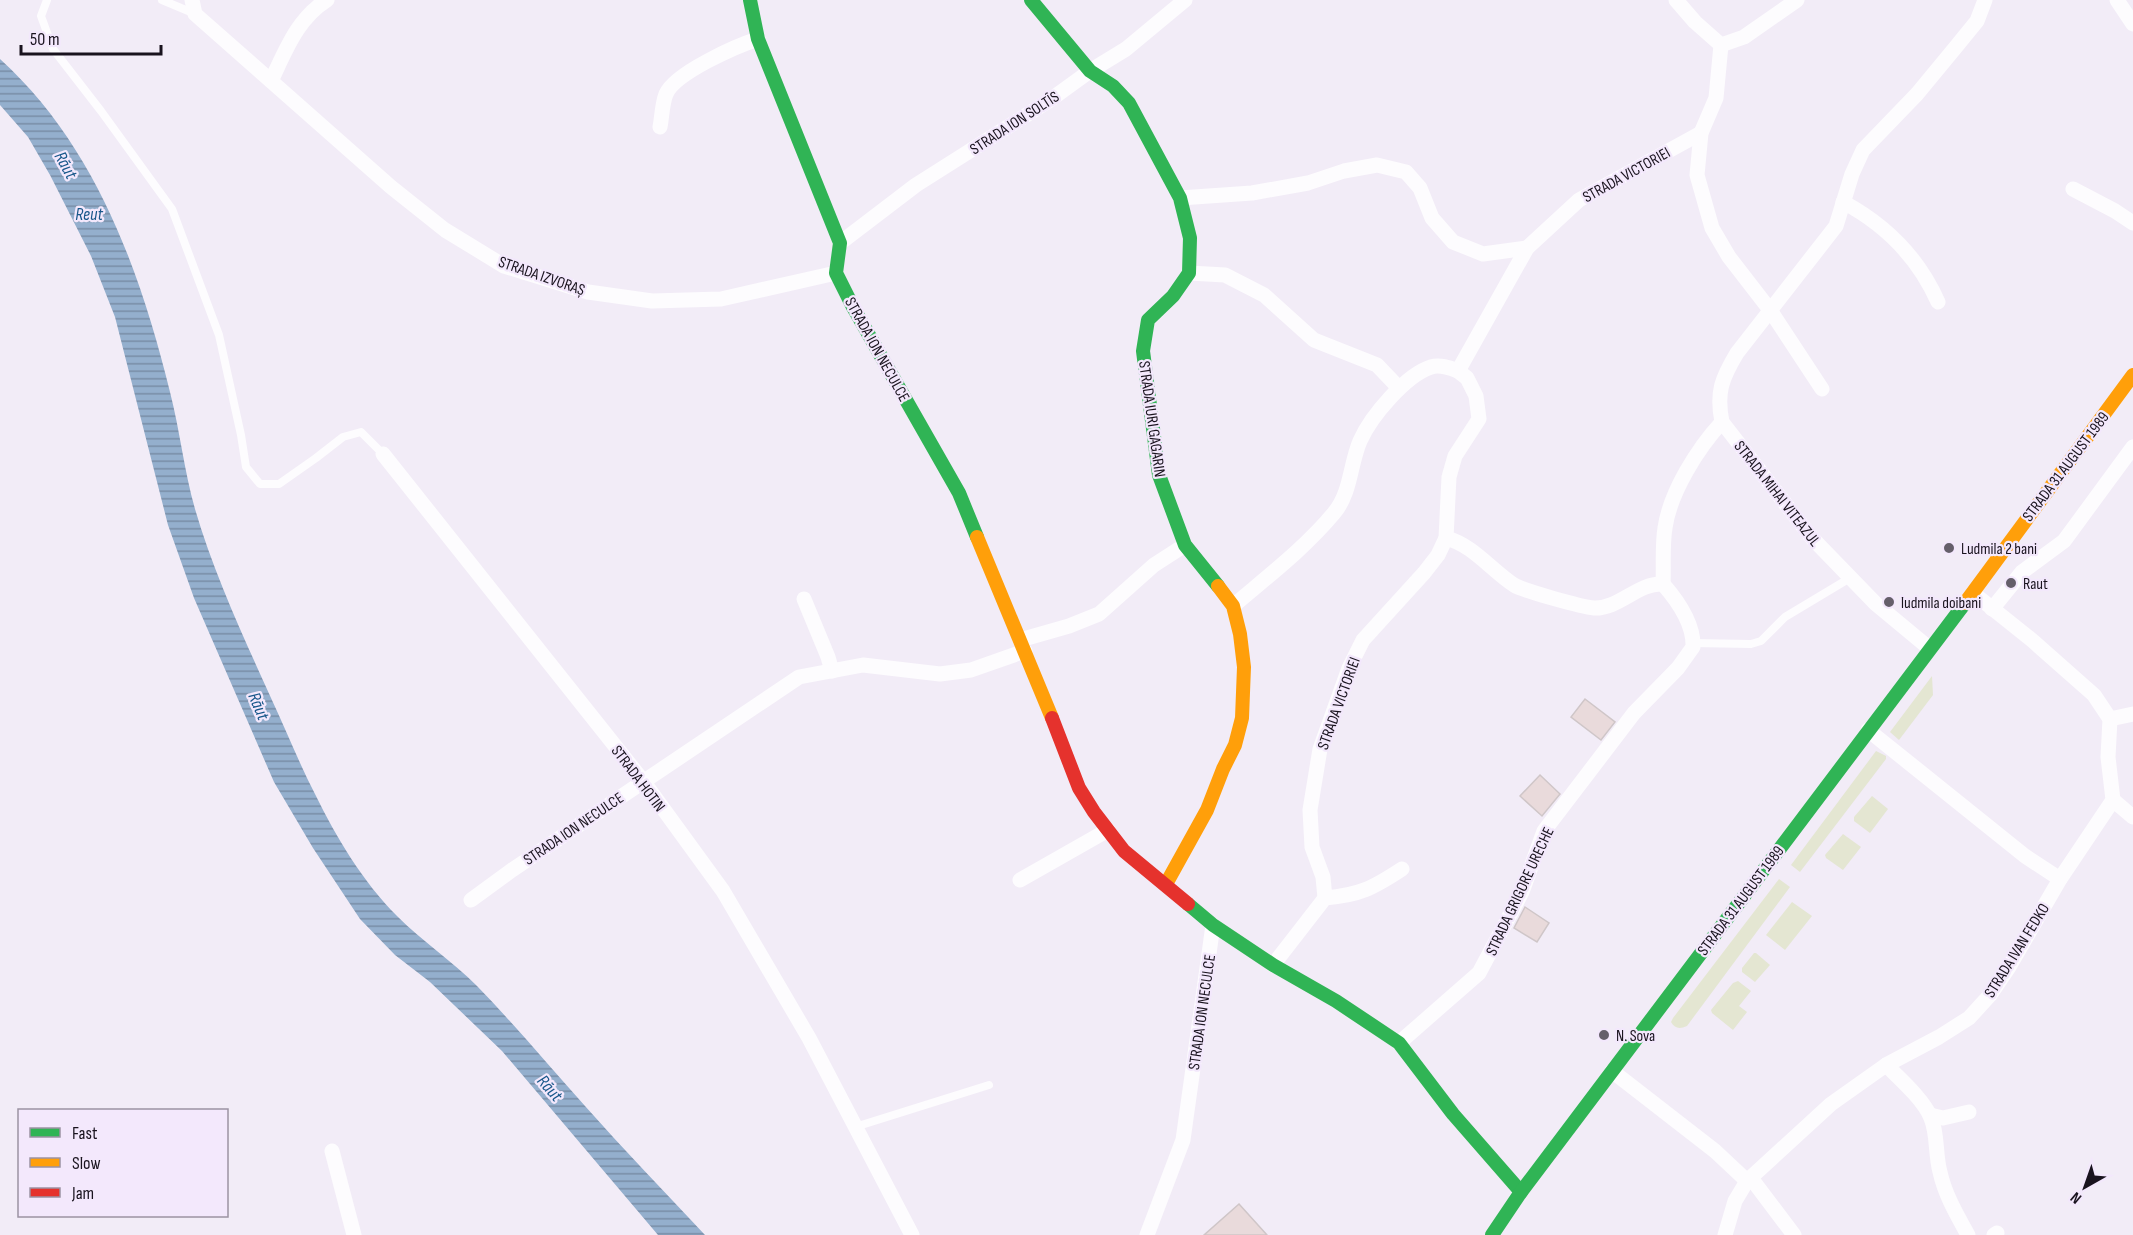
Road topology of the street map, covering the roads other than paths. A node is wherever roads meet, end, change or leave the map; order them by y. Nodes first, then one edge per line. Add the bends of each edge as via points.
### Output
1 (47, 0) edge
2 (162, 0) edge
3 (327, 0) edge
4 (750, 0) edge
5 (1031, 0) edge
6 (1185, 0) edge
7 (1676, 0) edge
8 (1797, 0) edge
9 (1985, 0) edge
10 (2117, 0) edge
11 (194, 7) edge
12 (2133, 24) edge
13 (758, 39) junction
14 (1721, 45) junction
15 (1090, 71) junction
16 (271, 81) junction
17 (660, 127) dead end
18 (1701, 133) junction
19 (2073, 189) dead end
20 (1180, 198) junction
21 (1843, 202) junction
22 (2133, 223) edge
23 (840, 243) junction
24 (1527, 248) junction
25 (836, 273) junction
26 (1189, 273) junction
27 (1938, 302) dead end
28 (1770, 310) junction
29 (1458, 371) junction
30 (2133, 375) edge
31 (1398, 387) junction
32 (1822, 389) dead end
33 (1722, 422) junction
34 (2133, 447) edge
35 (383, 454) joint
36 (1446, 538) junction
37 (1185, 545) junction
38 (1850, 578) junction
39 (1663, 584) junction
40 (1972, 592) junction
41 (804, 599) dead end
42 (1233, 606) junction
43 (1992, 609) junction
44 (1694, 643) junction
45 (1023, 646) junction
46 (1929, 648) junction
47 (832, 671) junction
48 (2133, 714) edge
49 (2110, 719) junction
50 (1868, 729) junction
51 (643, 781) junction
52 (2113, 800) junction
53 (2133, 817) edge
54 (1108, 830) junction
55 (1402, 869) dead end
56 (2060, 879) junction
57 (1020, 880) dead end
58 (1166, 884) junction
59 (1325, 898) junction
60 (471, 900) dead end
61 (1213, 925) junction
62 (1273, 964) junction
63 (1400, 1043) junction
64 (1886, 1065) junction
65 (1612, 1071) junction
66 (989, 1085) dead end
67 (1969, 1112) dead end
68 (1930, 1115) junction
69 (855, 1127) junction
70 (332, 1151) dead end
71 (1749, 1179) junction
72 (1521, 1192) junction
73 (1495, 1234) edge
74 (354, 1235) edge
75 (912, 1235) edge
76 (1147, 1235) edge
77 (1725, 1235) edge
78 (1794, 1235) edge
79 (1968, 1235) edge

1 - 35 lane via 41,16 53,49 172,208 219,335 246,467 260,484 279,484 343,437 361,432
2 - 11 lane
3 - 16 street via 297,28
4 - 13 street
5 - 15 street
6 - 15 street, STRADA ION SOLTÎS via 1126,49
7 - 14 street
8 - 14 street via 1744,37
9 - 21 street via 1977,21 1917,94 1863,150
10 - 12 street
11 - 16 street, STRADA IZVORAȘ
13 - 17 street via 739,45 679,80 666,93
13 - 23 street
14 - 18 street via 1716,98
15 - 20 street via 1129,103
15 - 23 street, STRADA ION SOLTÎS via 916,184
16 - 25 street, STRADA IZVORAȘ via 445,230 504,266 588,292 652,301 721,299
18 - 24 street, STRADA VICTORIEI via 1579,200
18 - 28 street via 1697,175 1712,228
19 - 22 street
20 - 24 street via 1252,193 1377,165 1406,172 1420,188 1432,218 1453,242 1482,254
20 - 26 street via 1190,238
21 - 27 street via 1886,229 1916,262
21 - 28 street via 1836,226
23 - 25 street
24 - 29 street, STRADA VICTORIEI
25 - 45 street, STRADA ION NECULCE via 959,493
26 - 31 street via 1225,275 1264,295 1314,340 1377,365
26 - 37 street, STRADA IURI GAGARIN via 1148,321 1143,351 1159,475
28 - 32 street
28 - 33 street via 1724,375 1719,407
29 - 31 street via 1432,366
29 - 36 street, STRADA VICTORIEI via 1467,378 1476,396 1479,419 1455,456 1449,477
30 - 40 street, STRADA 31 AUGUST 1989
31 - 42 street via 1360,440 1336,511
33 - 38 street, STRADA MIHAI VITEAZUL via 1812,538
33 - 39 street via 1692,462 1668,512
34 - 43 street via 2064,541 2022,572
35 - 51 street, STRADA HOTIN
36 - 39 street via 1458,541 1515,586 1596,608 1620,601 1649,585
36 - 59 street, STRADA VICTORIEI via 1424,573 1363,640 1335,704 1320,749 1310,810 1312,847 1323,877
37 - 42 street, STRADA IURI GAGARIN
37 - 45 street via 1154,565 1099,614
38 - 44 lane via 1785,617 1761,641
38 - 46 street, STRADA MIHAI VITEAZUL
39 - 44 street via 1684,615
40 - 43 street
40 - 46 street, STRADA 31 AUGUST 1989
41 - 47 street
42 - 58 street, STRADA IURI GAGARIN via 1244,667 1242,718 1235,745 1207,810
43 - 49 street via 2094,695
44 - 63 street, STRADA GRIGORE URECHE via 1678,668 1634,713 1544,831 1522,891 1479,974
45 - 47 street, STRADA ION NECULCE via 971,670 940,674 863,665
45 - 54 street, STRADA ION NECULCE via 1079,788
46 - 50 street, STRADA 31 AUGUST 1989
47 - 51 street, STRADA ION NECULCE via 799,677
48 - 49 street
49 - 52 street via 2108,757
50 - 56 street via 2025,856
50 - 65 street, STRADA 31 AUGUST 1989
51 - 60 street, STRADA ION NECULCE
51 - 69 street, STRADA HOTIN via 723,891 809,1038
52 - 53 street
52 - 56 street, STRADA IVAN FEDKO
54 - 57 street
54 - 58 street, STRADA ION NECULCE via 1124,851
55 - 59 street via 1376,886 1352,895
56 - 64 street, STRADA IVAN FEDKO via 2009,967 1969,1018
58 - 61 street, STRADA ION NECULCE
59 - 62 street
61 - 62 street
61 - 76 street, STRADA ION NECULCE via 1183,1140
62 - 63 street
63 - 72 street via 1453,1114
64 - 68 street
64 - 71 street, STRADA IVAN FEDKO via 1831,1104
65 - 71 street
65 - 72 street, STRADA 31 AUGUST 1989
66 - 69 lane
67 - 68 street via 1942,1118
68 - 79 street via 1944,1188
69 - 75 street, STRADA HOTIN
70 - 74 street
71 - 77 street, STRADA IVAN FEDKO via 1735,1201
71 - 78 street
72 - 73 street, STRADA 31 AUGUST 1989

